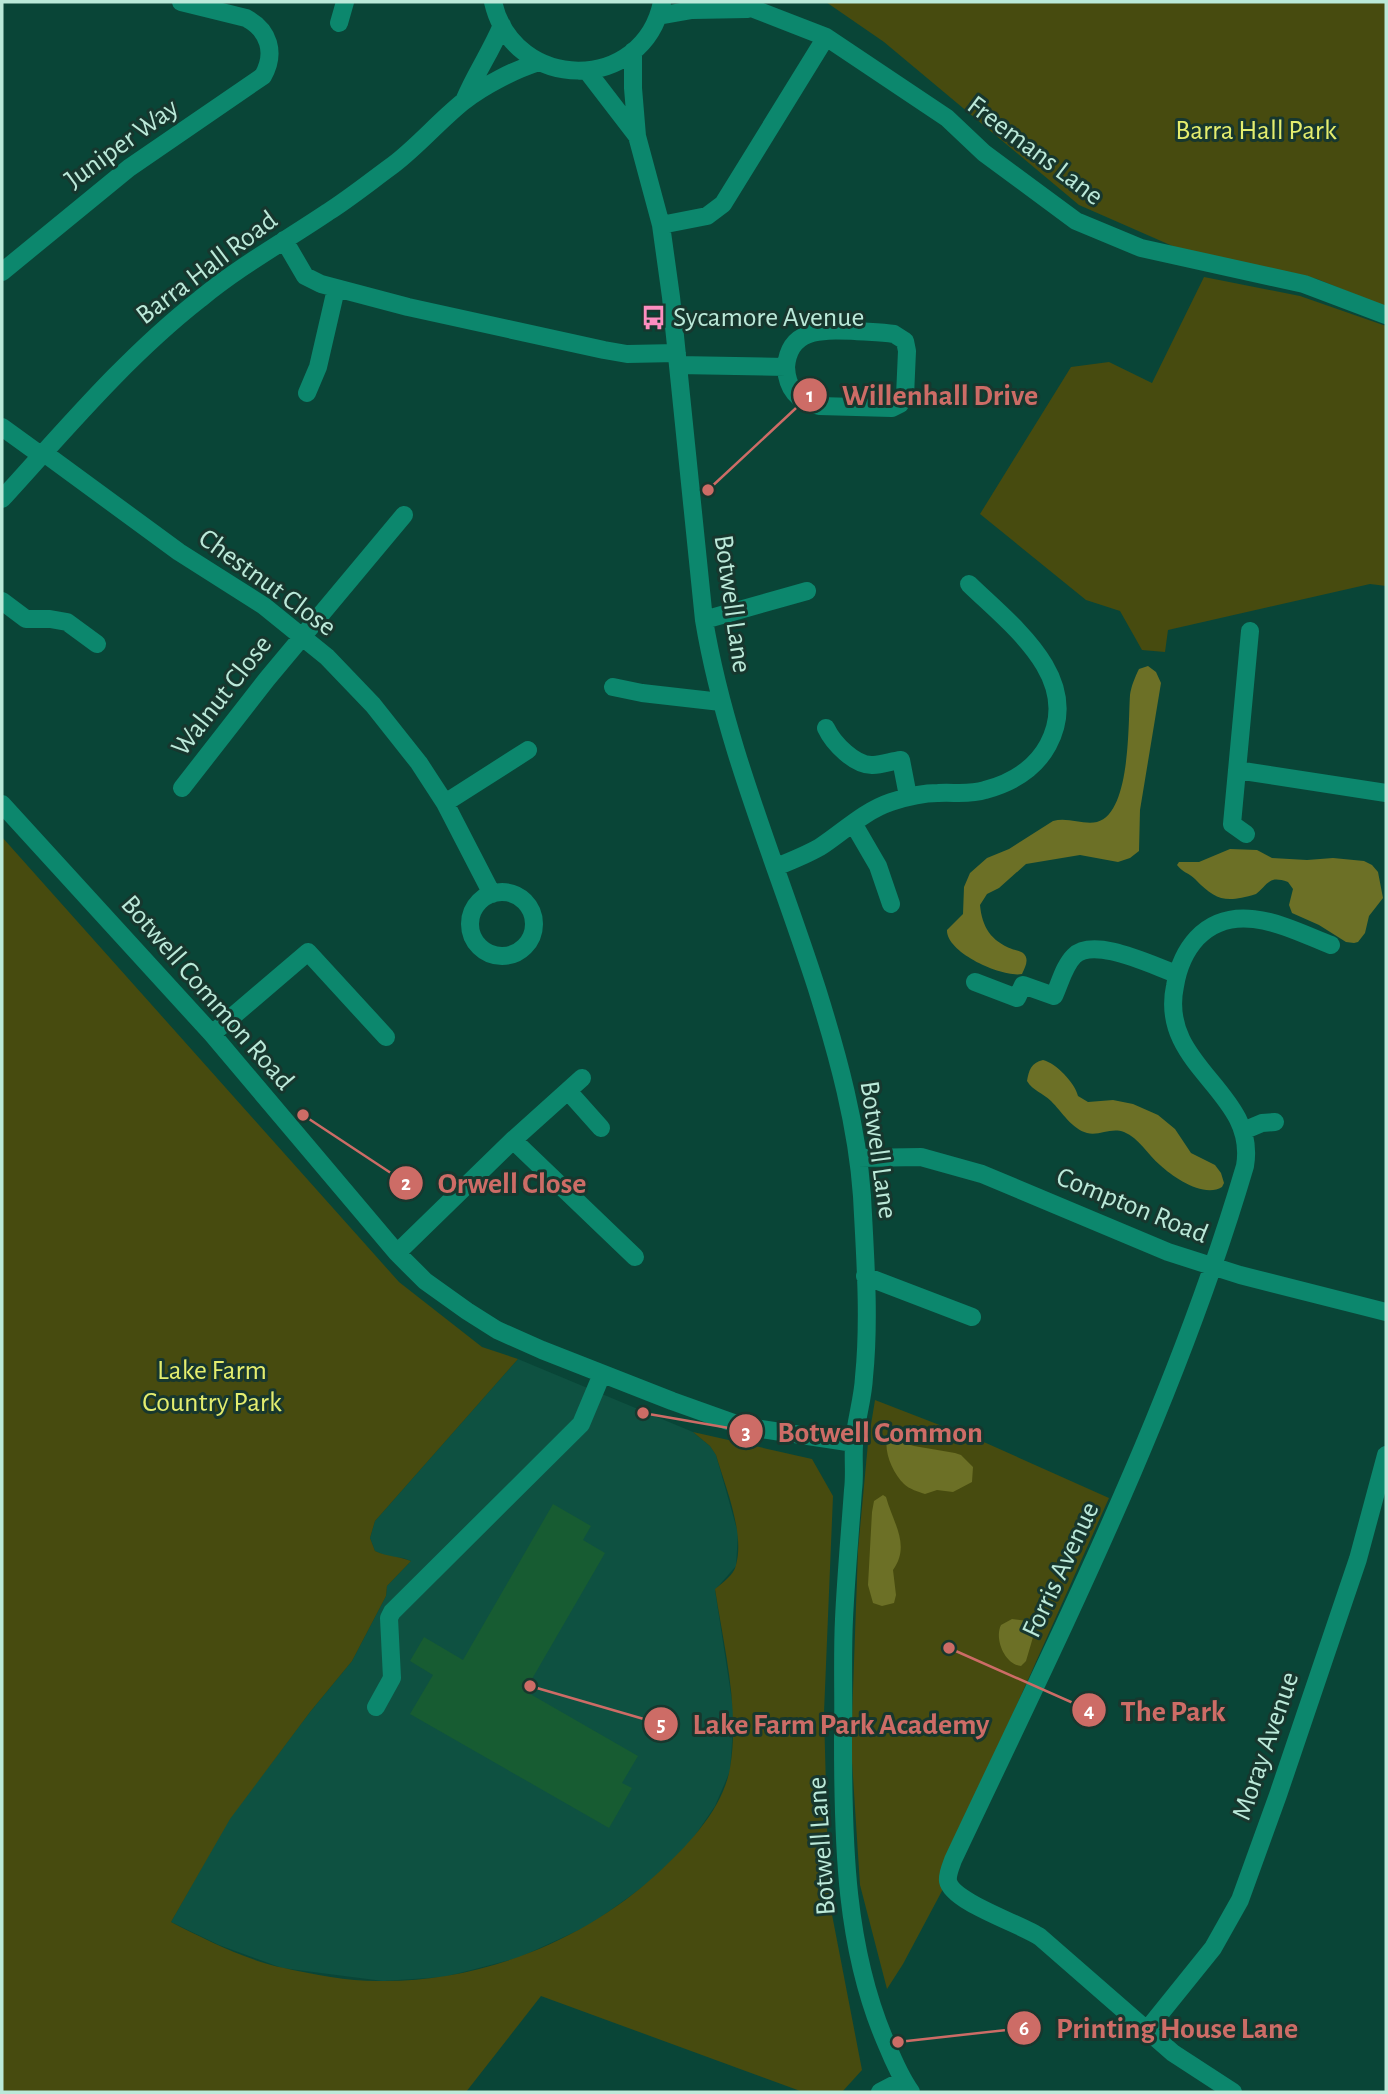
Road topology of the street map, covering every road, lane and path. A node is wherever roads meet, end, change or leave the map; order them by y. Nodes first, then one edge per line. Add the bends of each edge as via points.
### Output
1 (180, 2) edge
2 (345, 2) edge
3 (494, 2) edge
4 (743, 5) edge
5 (660, 9) edge
6 (339, 23) dead end
7 (502, 25) junction
8 (826, 37) junction
9 (633, 51) junction
10 (539, 62) junction
11 (587, 71) junction
12 (464, 101) junction
13 (637, 136) junction
14 (661, 225) junction
15 (284, 240) junction
16 (2, 272) edge
17 (336, 289) junction
18 (1386, 315) edge
19 (677, 359) junction
20 (786, 367) junction
21 (307, 393) dead end
22 (2, 426) edge
23 (43, 454) junction
24 (2, 499) edge
25 (404, 515) dead end
26 (968, 584) dead end
27 (807, 591) dead end
28 (2, 601) edge
29 (704, 620) junction
30 (1250, 631) dead end
31 (303, 636) junction
32 (97, 644) dead end
33 (613, 687) dead end
34 (721, 702) junction
35 (826, 727) dead end
36 (528, 750) dead end
37 (1237, 770) junction
38 (182, 788) dead end
39 (1386, 793) edge
40 (908, 796) junction
41 (445, 803) junction
42 (2, 804) edge
43 (853, 823) junction
44 (1246, 834) dead end
45 (776, 867) junction
46 (492, 894) dead end
47 (891, 904) dead end
48 (1331, 945) dead end
49 (1177, 974) junction
50 (975, 982) dead end
51 (212, 1034) junction
52 (386, 1037) dead end
53 (582, 1078) dead end
54 (568, 1091) junction
55 (1275, 1122) dead end
56 (601, 1128) dead end
57 (1243, 1131) junction
58 (513, 1140) junction
59 (858, 1158) junction
60 (397, 1253) junction
61 (635, 1257) dead end
62 (1211, 1266) junction
63 (865, 1276) junction
64 (1386, 1312) edge
65 (972, 1317) dead end
66 (602, 1374) junction
67 (854, 1443) junction
68 (1386, 1455) edge
69 (376, 1707) dead end
70 (1147, 2030) junction
71 (907, 2086) edge
72 (880, 2092) edge
73 (1233, 2092) edge

1 - 16 street, Juniper Way via 254,22 267,39 271,58 266,70 257,82 128,168
2 - 6 street
3 - 7 street
4 - 5 street, Freemans Lane
4 - 8 street, Freemans Lane
5 - 9 street via 647,36
7 - 10 street via 515,44
7 - 12 street, Barra Hall Road
8 - 14 street via 723,204 707,216
8 - 18 street, Freemans Lane via 947,118 984,153 1076,221 1141,248 1304,284
9 - 11 street via 608,66
9 - 13 street, Botwell Lane
10 - 11 street
10 - 12 street, Barra Hall Road
11 - 13 street, Botwell Lane
12 - 15 street, Barra Hall Road via 407,154
13 - 14 street, Botwell Lane
14 - 19 street, Botwell Lane
15 - 17 street via 305,276
15 - 23 street, Barra Hall Road via 169,324
17 - 19 street via 496,328 627,354
17 - 21 street via 318,367
19 - 20 street
19 - 29 street, Botwell Lane
20 - 20 street via 795,343 821,330 894,334 907,346 905,396 892,408 807,403 791,389
22 - 23 street, Chestnut Close
23 - 24 street, Barra Hall Road
23 - 31 street, Chestnut Close
25 - 31 street, Walnut Close
26 - 40 street via 1044,663 1058,699 1055,730 1040,759 1010,781 982,792
27 - 29 street
28 - 32 street via 26,619 67,622
29 - 34 street, Botwell Lane
30 - 37 street
31 - 38 street, Walnut Close
31 - 41 street, Chestnut Close via 381,714
33 - 34 street
34 - 45 street, Botwell Lane
35 - 40 street via 842,751 870,766 901,760
36 - 41 street
37 - 39 street
37 - 44 street via 1232,824
40 - 43 street
41 - 46 street, Chestnut Close
42 - 51 street, Botwell Common Road
43 - 45 street via 816,849
43 - 47 street via 878,866
45 - 59 street, Botwell Lane via 839,1060
48 - 49 street via 1273,922 1238,919 1214,925 1199,936
49 - 50 street via 1093,948 1073,957 1054,996 1023,985 1017,998
49 - 57 street via 1172,1006 1176,1031
51 - 52 street via 308,952
51 - 60 street, Botwell Common Road
53 - 54 street
54 - 56 street
54 - 58 street
55 - 57 street
57 - 62 street, Forris Avenue via 1245,1166
58 - 60 street
58 - 61 street
59 - 62 street, Compton Road via 909,1155 950,1164
59 - 63 street, Botwell Lane
60 - 66 street, Botwell Common Road via 440,1292 497,1330
62 - 64 street, Compton Road
62 - 70 street, Forris Avenue via 1119,1506 948,1877 961,1898 1040,1937
63 - 65 street
63 - 67 street, Botwell Lane via 864,1378
66 - 67 street, Botwell Common Road via 742,1426
66 - 69 street via 581,1424 392,1612 392,1678
67 - 71 street, Botwell Lane via 844,1656 847,1860 864,1978
68 - 70 street, Moray Avenue via 1358,1559 1240,1900 1207,1956
70 - 73 street
71 - 72 street

